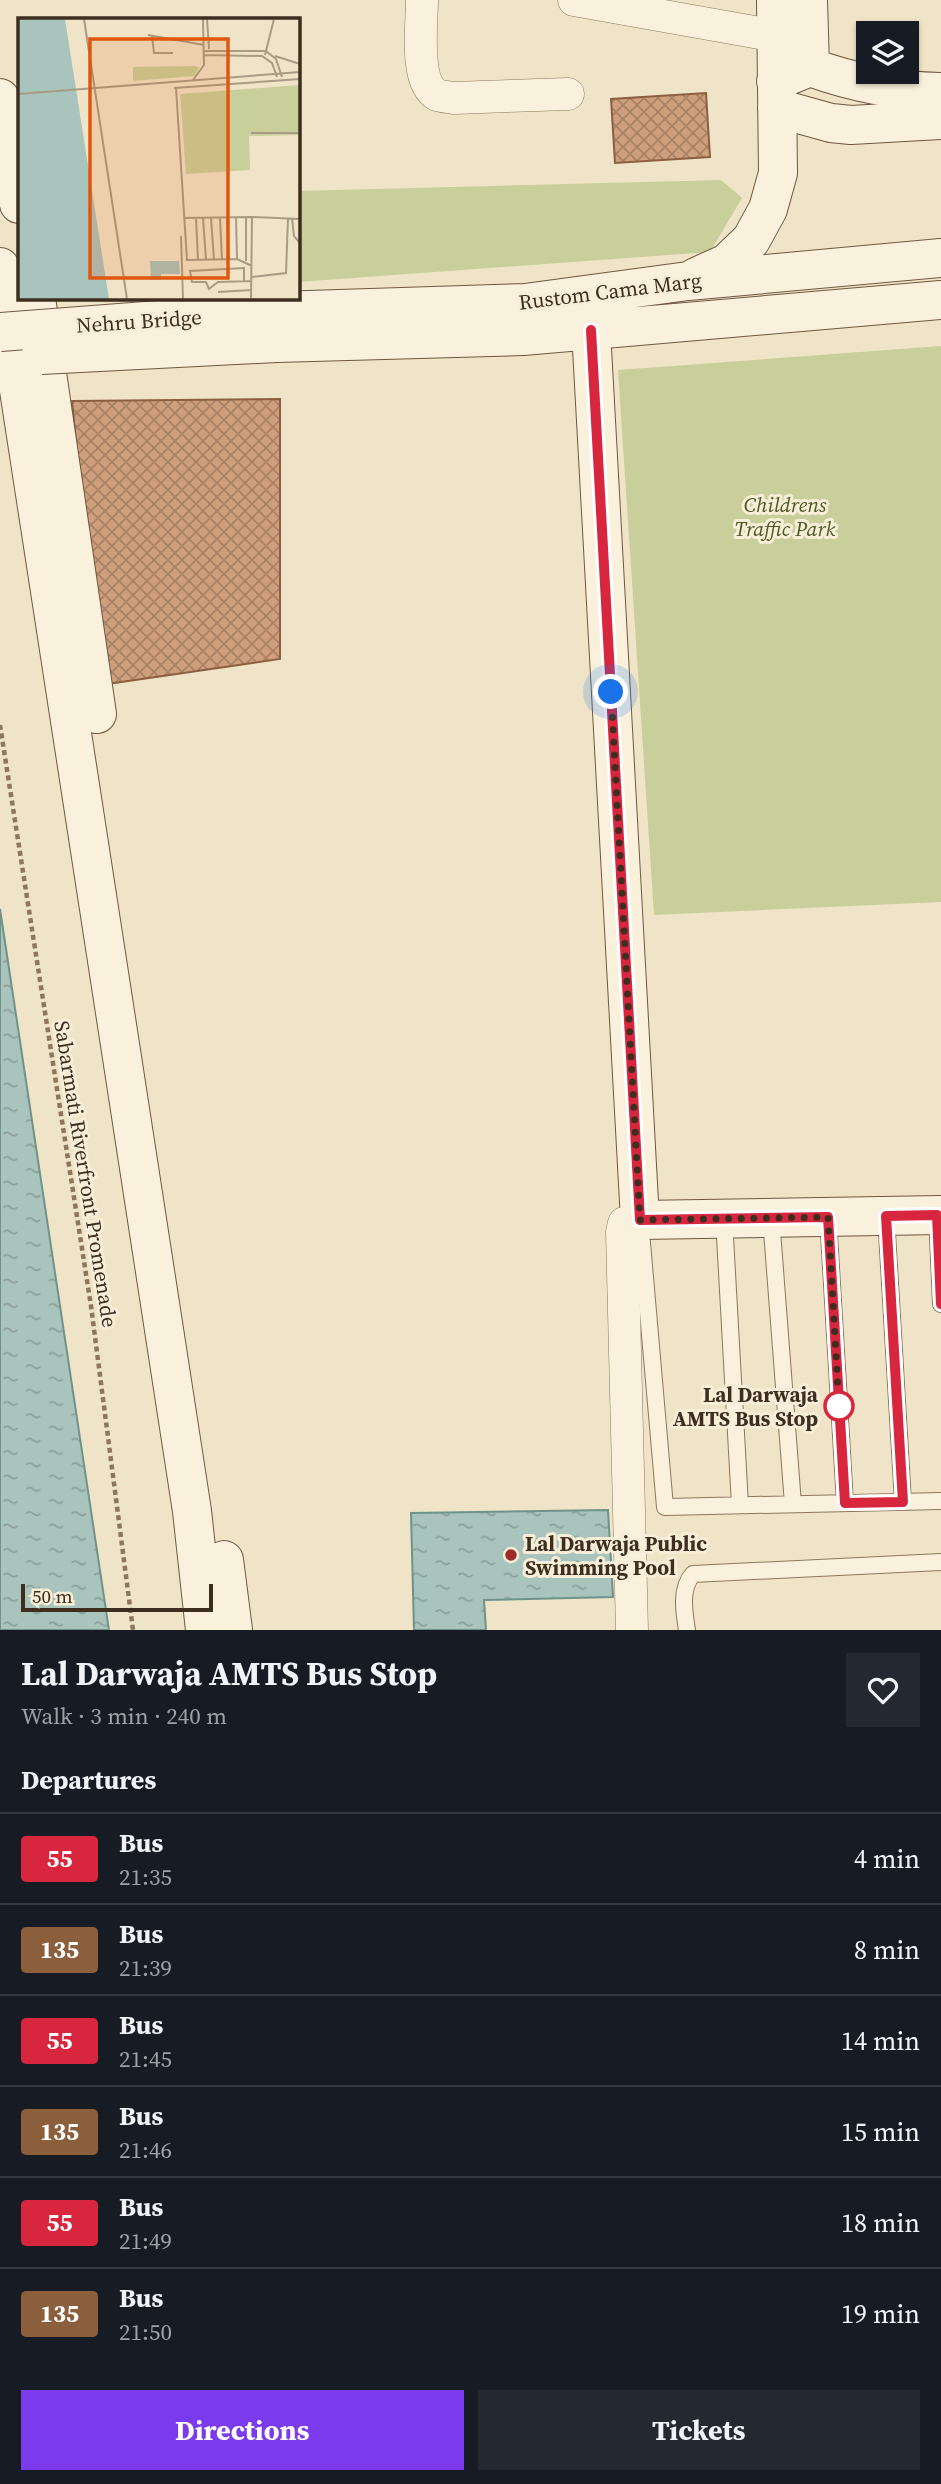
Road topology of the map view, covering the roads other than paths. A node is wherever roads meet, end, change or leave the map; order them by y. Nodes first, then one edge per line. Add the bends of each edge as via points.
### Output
1 (422, 0) edge
2 (575, 0) edge
3 (808, 0) edge
4 (628, 4) edge
5 (776, 18) edge
6 (787, 85) junction
7 (941, 92) edge
8 (568, 94) dead end
9 (0, 98) edge
10 (941, 120) edge
11 (18, 198) edge
12 (941, 258) edge
13 (0, 267) edge
14 (688, 281) junction
15 (36, 299) edge
16 (941, 300) edge
17 (277, 327) junction
18 (591, 330) junction
19 (0, 332) edge
20 (0, 357) edge
21 (939, 1215) edge
22 (886, 1216) junction
23 (828, 1217) junction
24 (771, 1218) junction
25 (724, 1219) junction
26 (640, 1220) junction
27 (941, 1304) edge
28 (941, 1501) edge
29 (903, 1502) junction
30 (845, 1503) junction
31 (793, 1504) junction
32 (740, 1506) junction
33 (941, 1562) edge
34 (205, 1630) edge
35 (233, 1630) edge
36 (632, 1630) edge
37 (687, 1630) edge

1 - 8 street via 424,80 437,94 454,98
2 - 4 street
3 - 6 main road
4 - 5 street
5 - 6 main road
6 - 7 main road via 833,76 913,92
6 - 10 main road via 831,123
6 - 14 main road via 778,173 768,209 751,240 735,255
9 - 11 main road
12 - 14 main road, Rustom Cama Marg
13 - 34 main road via 192,1511
14 - 17 main road, Rustom Cama Marg via 525,303
15 - 35 main road
16 - 18 main road, Rustom Cama Marg
17 - 18 main road, Rustom Cama Marg via 523,336
17 - 19 main road, Nehru Bridge, bridge
17 - 20 main road, Nehru Bridge, bridge
18 - 26 main road
21 - 22 main road
21 - 27 lane
22 - 23 main road
22 - 29 lane
23 - 24 main road
23 - 30 lane
24 - 25 main road
24 - 31 lane
25 - 26 main road
25 - 32 lane
26 - 32 lane via 665,1507
26 - 36 street via 624,1223 622,1231
28 - 29 lane
29 - 30 lane
30 - 31 lane
31 - 32 lane
33 - 37 lane via 693,1574 684,1591

